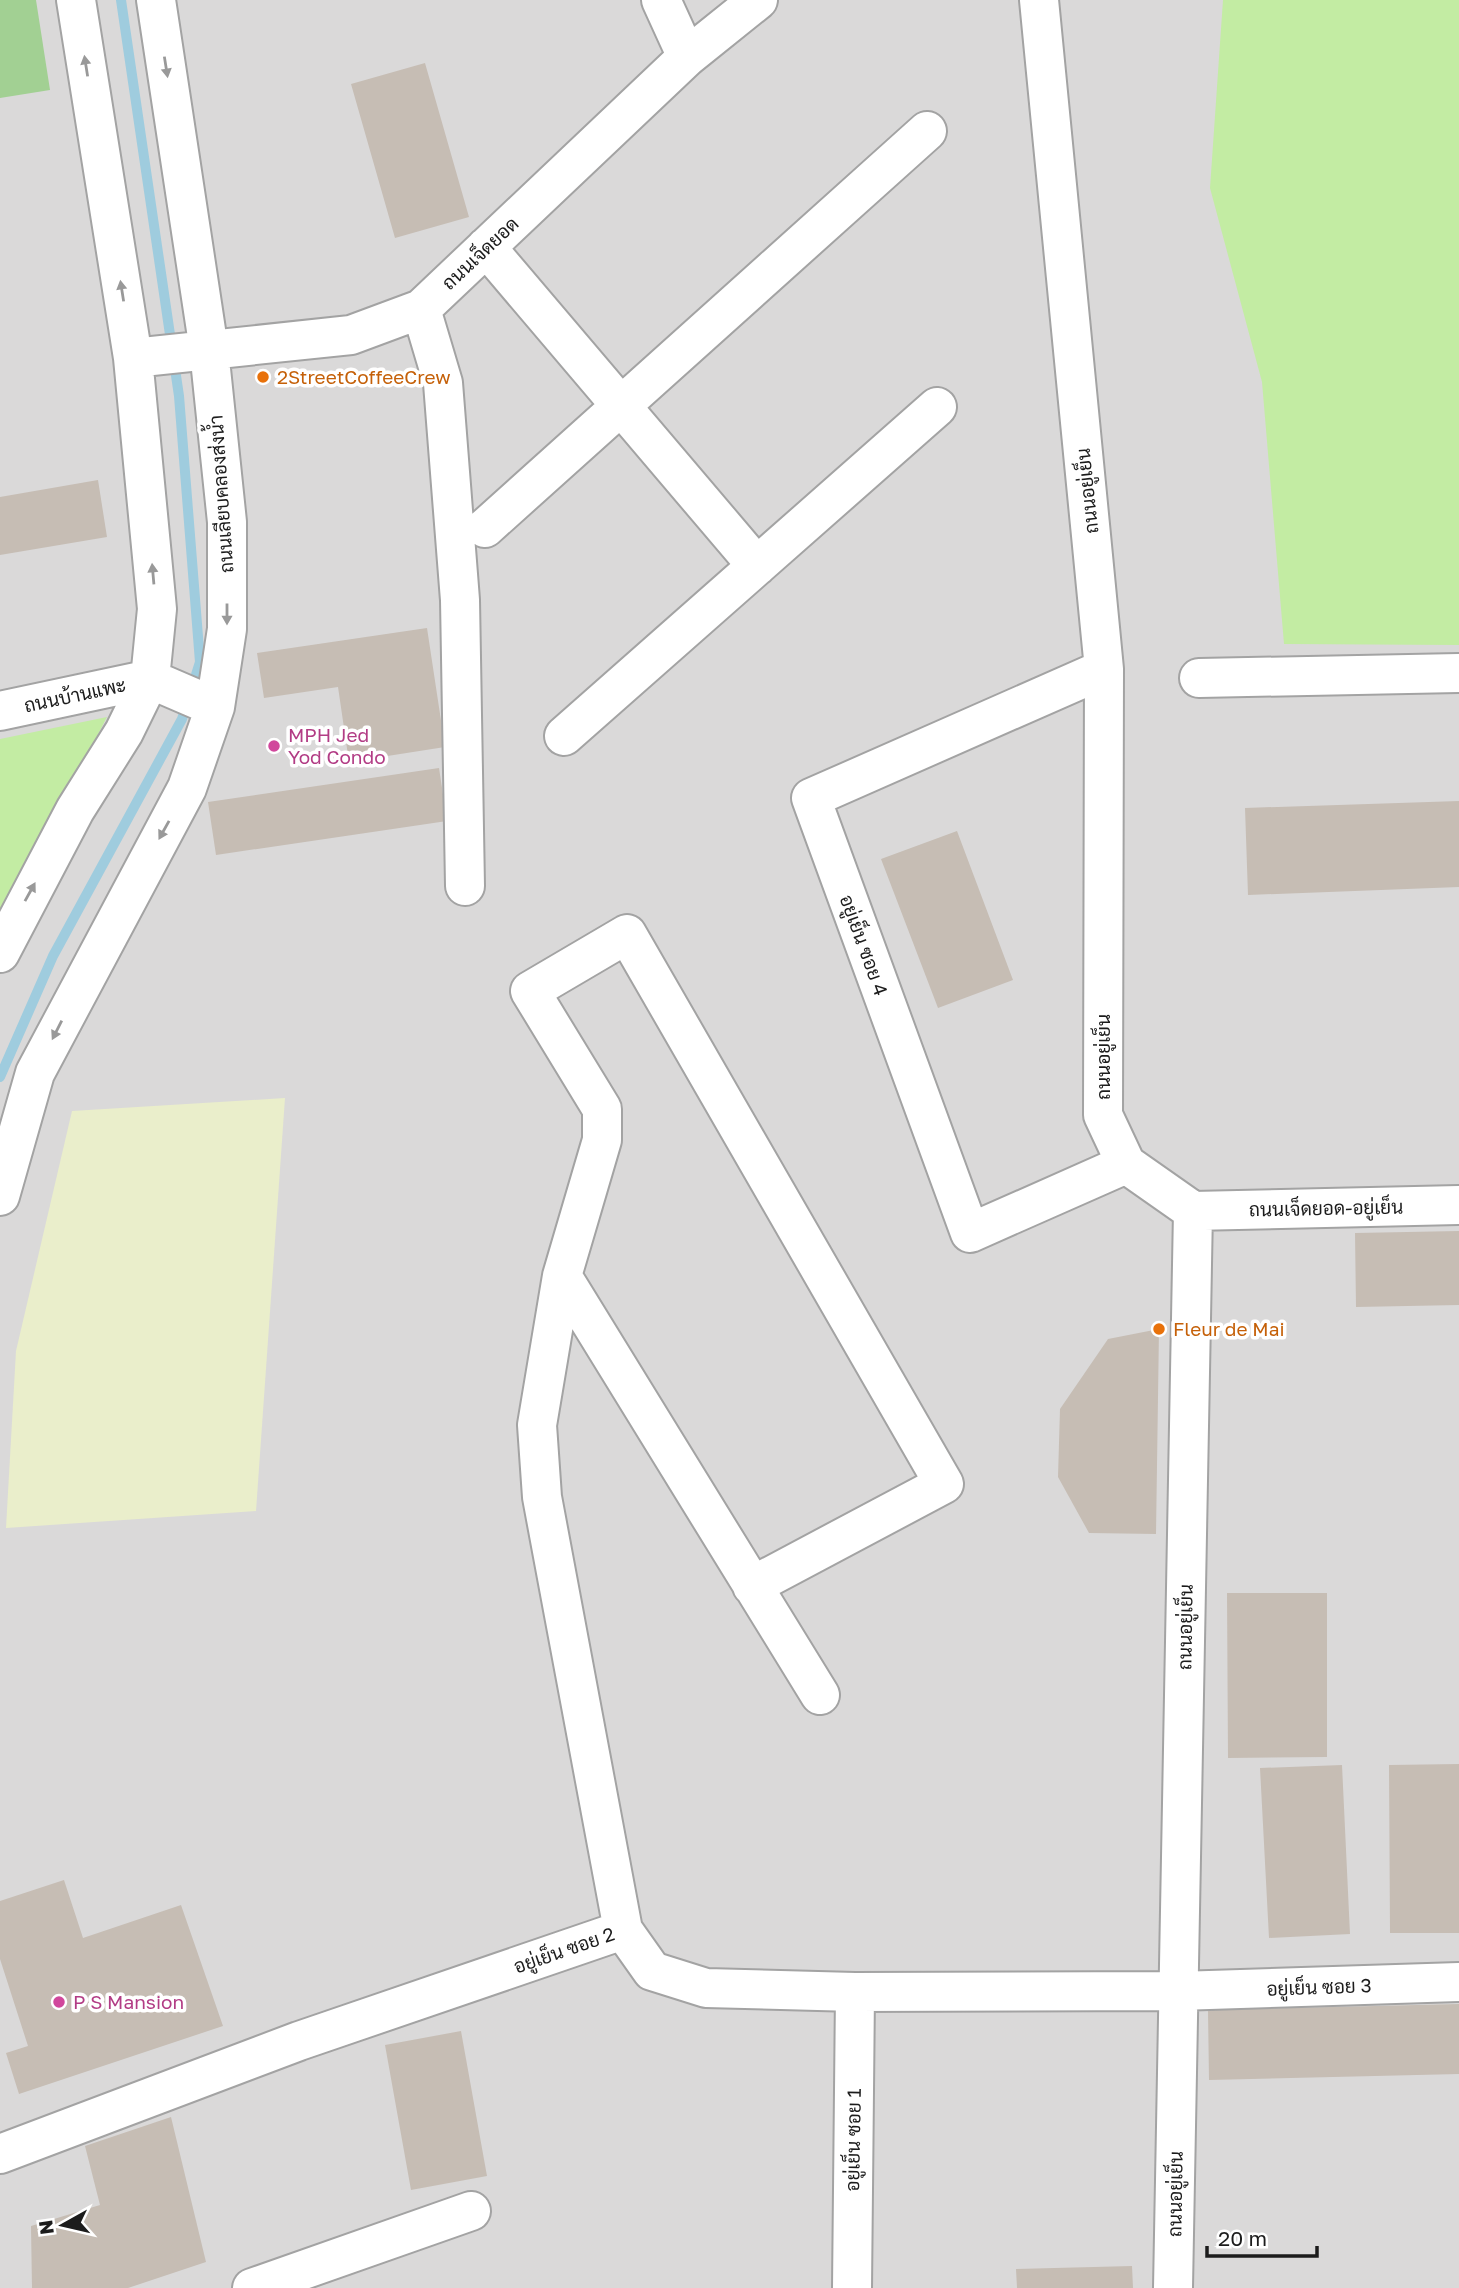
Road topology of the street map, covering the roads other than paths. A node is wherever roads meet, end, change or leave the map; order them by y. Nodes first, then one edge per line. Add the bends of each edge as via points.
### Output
1 (76, 0) edge
2 (156, 0) edge
3 (662, 0) edge
4 (758, 0) edge
5 (1040, 0) edge
6 (687, 57) junction
7 (927, 131) dead end
8 (486, 247) junction
9 (421, 309) junction
10 (209, 350) junction
11 (133, 358) junction
12 (621, 406) junction
13 (937, 407) dead end
14 (485, 528) dead end
15 (757, 566) junction
16 (1104, 669) junction
17 (1459, 673) edge
18 (1199, 678) dead end
19 (150, 679) junction
20 (215, 707) junction
21 (0, 711) edge
22 (564, 736) dead end
23 (465, 886) dead end
24 (0, 953) edge
25 (1126, 1164) junction
26 (0, 1196) edge
27 (1459, 1205) edge
28 (1193, 1211) junction
29 (562, 1276) junction
30 (752, 1586) junction
31 (820, 1695) dead end
32 (623, 1930) junction
33 (1459, 1982) edge
34 (855, 1992) junction
35 (1178, 1992) junction
36 (0, 2154) edge
37 (471, 2211) dead end
38 (291, 2281) edge
39 (253, 2288) edge
40 (852, 2288) edge
41 (1173, 2288) edge

11 -> 1 street
2 -> 10 street, ถนนเลียบคลองส่งน้ำ
3 - 6 street
4 - 6 street, ถนนเจ็ดยอด
5 - 16 street, ถนนอยู่เย็น
6 - 8 street, ถนนเจ็ดยอด
7 - 12 street
8 - 9 street, ถนนเจ็ดยอด
8 - 12 street
9 - 10 street, ถนนเจ็ดยอด via 351,335
9 - 23 street via 443,383 460,600
10 - 11 street, ถนนเจ็ดยอด
10 -> 20 street, ถนนเลียบคลองส่งน้ำ via 227,522 227,629
19 -> 11 street via 157,610
12 - 14 street
12 - 15 street
13 - 15 street
15 - 22 street
16 - 25 street, ถนนอยู่เย็น via 1103,1115
16 - 25 street, อยู่เย็น ซอย 4 via 811,797 970,1233
17 - 18 street
19 - 20 street
19 - 21 street, ถนนบ้านแพะ
24 -> 19 street
20 -> 26 street, ถนนเลียบคลองส่งน้ำ via 187,788 35,1073
25 - 28 street, ถนนอยู่เย็น
27 - 28 street, ถนนเจ็ดยอด-อยู่เย็น
28 - 35 street, ถนนอยู่เย็น
29 - 30 street
29 - 30 street via 603,1140 603,1109 530,991 627,934 944,1484
29 - 32 street via 537,1425 542,1497
30 - 31 street
32 - 34 street, อยู่เย็น ซอย 2 via 652,1971 706,1988
32 - 36 street, อยู่เย็น ซอย 2 via 299,2041
33 - 35 street, อยู่เย็น ซอย 3
34 - 35 street, อยู่เย็น ซอย 2
34 - 40 street, อยู่เย็น ซอย 1
35 - 41 street, ถนนอยู่เย็น
37 - 38 street
38 - 39 street

